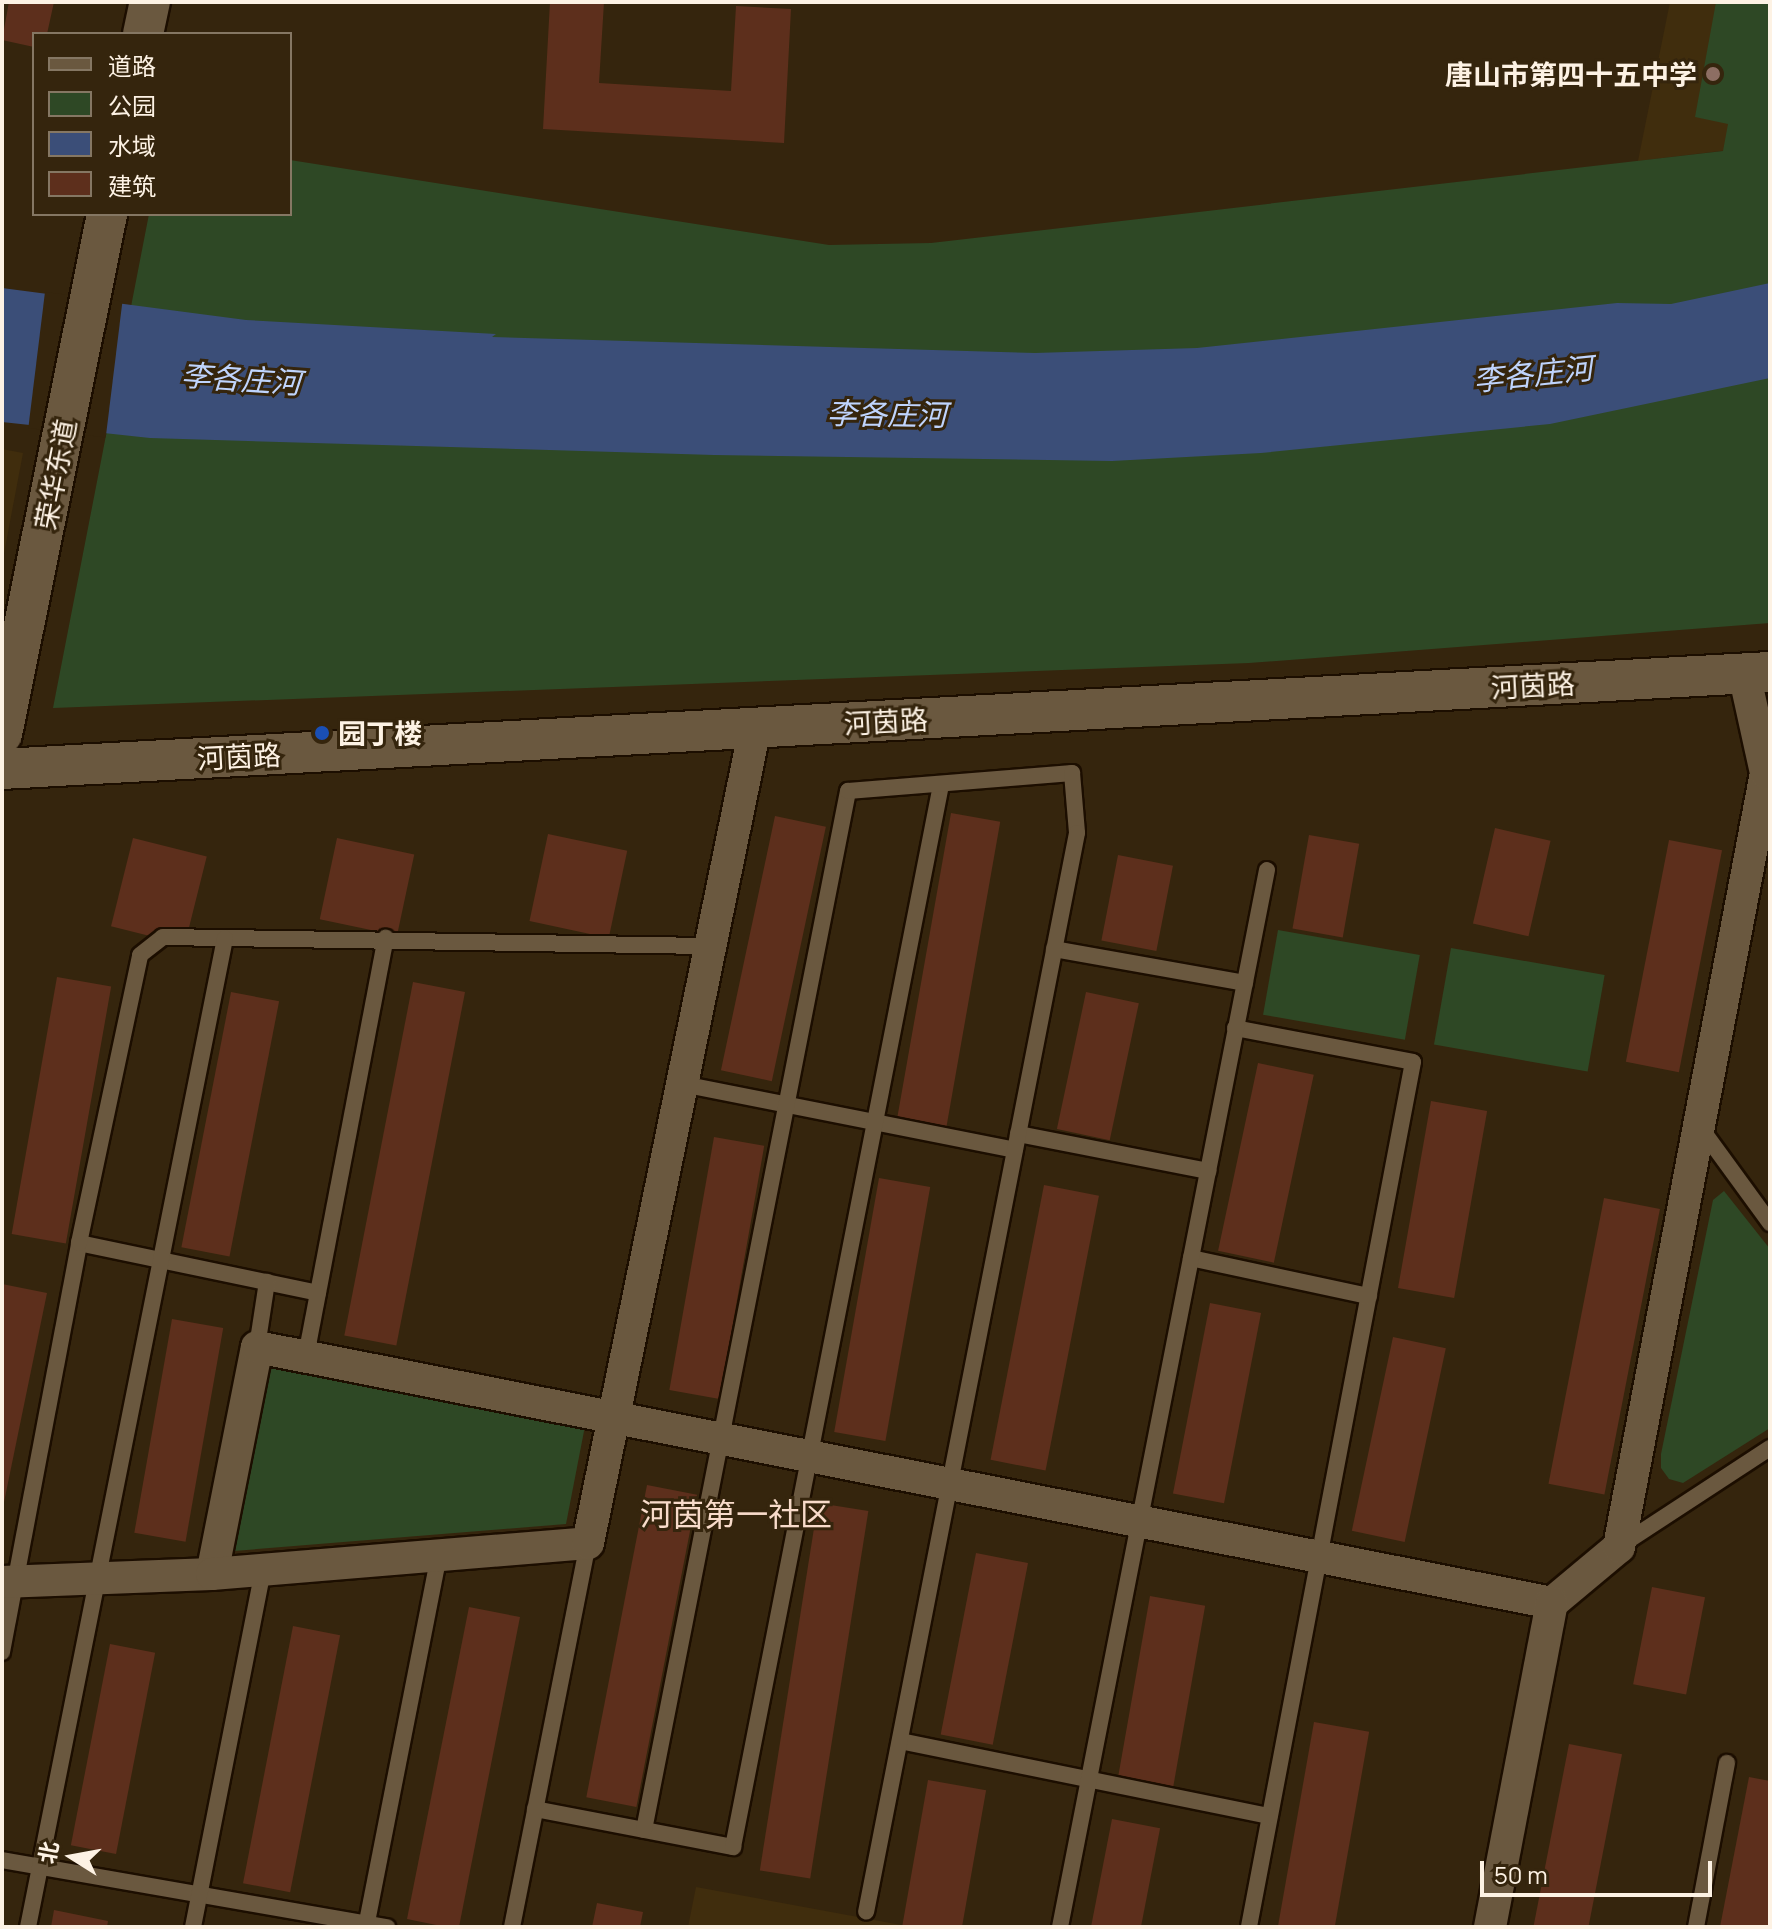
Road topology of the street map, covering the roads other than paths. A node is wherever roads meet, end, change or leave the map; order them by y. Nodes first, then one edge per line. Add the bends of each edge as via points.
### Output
1 (150, 2) edge
2 (143, 32) edge
3 (107, 216) edge
4 (1757, 673) edge
5 (755, 728) junction
6 (2, 734) edge
7 (2, 769) edge
8 (941, 785) junction
9 (1267, 870) dead end
10 (225, 938) junction
11 (386, 938) junction
12 (707, 946) junction
13 (1054, 949) junction
14 (1245, 983) junction
15 (1235, 1028) junction
16 (682, 1084) junction
17 (786, 1105) junction
18 (874, 1123) junction
19 (1699, 1125) junction
20 (1016, 1142) junction
21 (1208, 1171) junction
22 (1770, 1223) edge
23 (79, 1243) junction
24 (1191, 1258) junction
25 (161, 1260) junction
26 (267, 1282) junction
27 (318, 1293) junction
28 (1369, 1296) junction
29 (257, 1347) junction
30 (306, 1356) junction
31 (614, 1418) junction
32 (721, 1439) junction
33 (1770, 1448) edge
34 (810, 1457) junction
35 (950, 1484) junction
36 (1139, 1521) junction
37 (588, 1543) junction
38 (1619, 1547) junction
39 (439, 1556) junction
40 (1319, 1557) junction
41 (263, 1569) junction
42 (212, 1574) junction
43 (97, 1579) junction
44 (9, 1582) edge
45 (1552, 1603) junction
46 (2, 1652) edge
47 (900, 1741) junction
48 (1727, 1763) dead end
49 (1089, 1779) junction
50 (535, 1809) junction
51 (1269, 1816) junction
52 (644, 1830) junction
53 (2, 1860) edge
54 (40, 1866) junction
55 (199, 1894) junction
56 (866, 1912) dead end
57 (366, 1925) edge
58 (28, 1927) edge
59 (193, 1927) edge
60 (387, 1927) edge
61 (512, 1927) edge
62 (1060, 1927) edge
63 (1249, 1927) edge
64 (1490, 1927) edge
65 (1696, 1927) edge

1 - 2 street
3 - 6 street, 荣华东道
4 - 5 street, 河茵路
4 - 19 street via 1766,773
5 - 7 street, 河茵路
5 - 12 street
8 - 13 lane via 1072,773 1077,833
8 - 17 lane via 848,791
8 - 18 lane
9 - 14 lane
10 - 11 lane
10 - 23 lane via 163,937 140,955
10 - 25 lane
11 - 12 lane
11 - 27 lane
12 - 16 street
13 - 14 lane
13 - 20 lane
14 - 15 lane
15 - 21 lane
15 - 28 lane via 1413,1062
16 - 17 lane
16 - 31 street
17 - 18 lane
17 - 32 lane
18 - 20 lane
18 - 34 lane
19 - 22 lane
19 - 38 street
20 - 21 lane
20 - 35 lane
21 - 24 lane
23 - 25 lane
23 - 44 lane
24 - 28 lane
24 - 36 lane
25 - 26 lane
25 - 43 lane
26 - 27 lane
26 - 29 lane
27 - 30 lane
28 - 40 lane
29 - 30 street
29 - 42 street
30 - 31 street
31 - 32 street
31 - 37 street
32 - 34 street
32 - 52 lane
33 - 38 lane
34 - 35 street
34 - 52 lane via 733,1847
35 - 36 street
35 - 47 lane
36 - 40 street
36 - 49 lane
37 - 39 street
37 - 50 lane
38 - 45 street
39 - 41 street
39 - 57 lane
40 - 45 street
40 - 51 lane
41 - 42 street
41 - 55 lane
42 - 43 street
43 - 44 street
43 - 54 lane
44 - 46 lane
45 - 64 street
47 - 49 lane
47 - 56 lane
48 - 65 lane
49 - 51 lane
49 - 62 lane
50 - 52 lane
50 - 61 lane
51 - 63 lane
53 - 54 lane
54 - 55 lane
54 - 58 lane
55 - 57 lane
55 - 59 lane
57 - 60 lane

